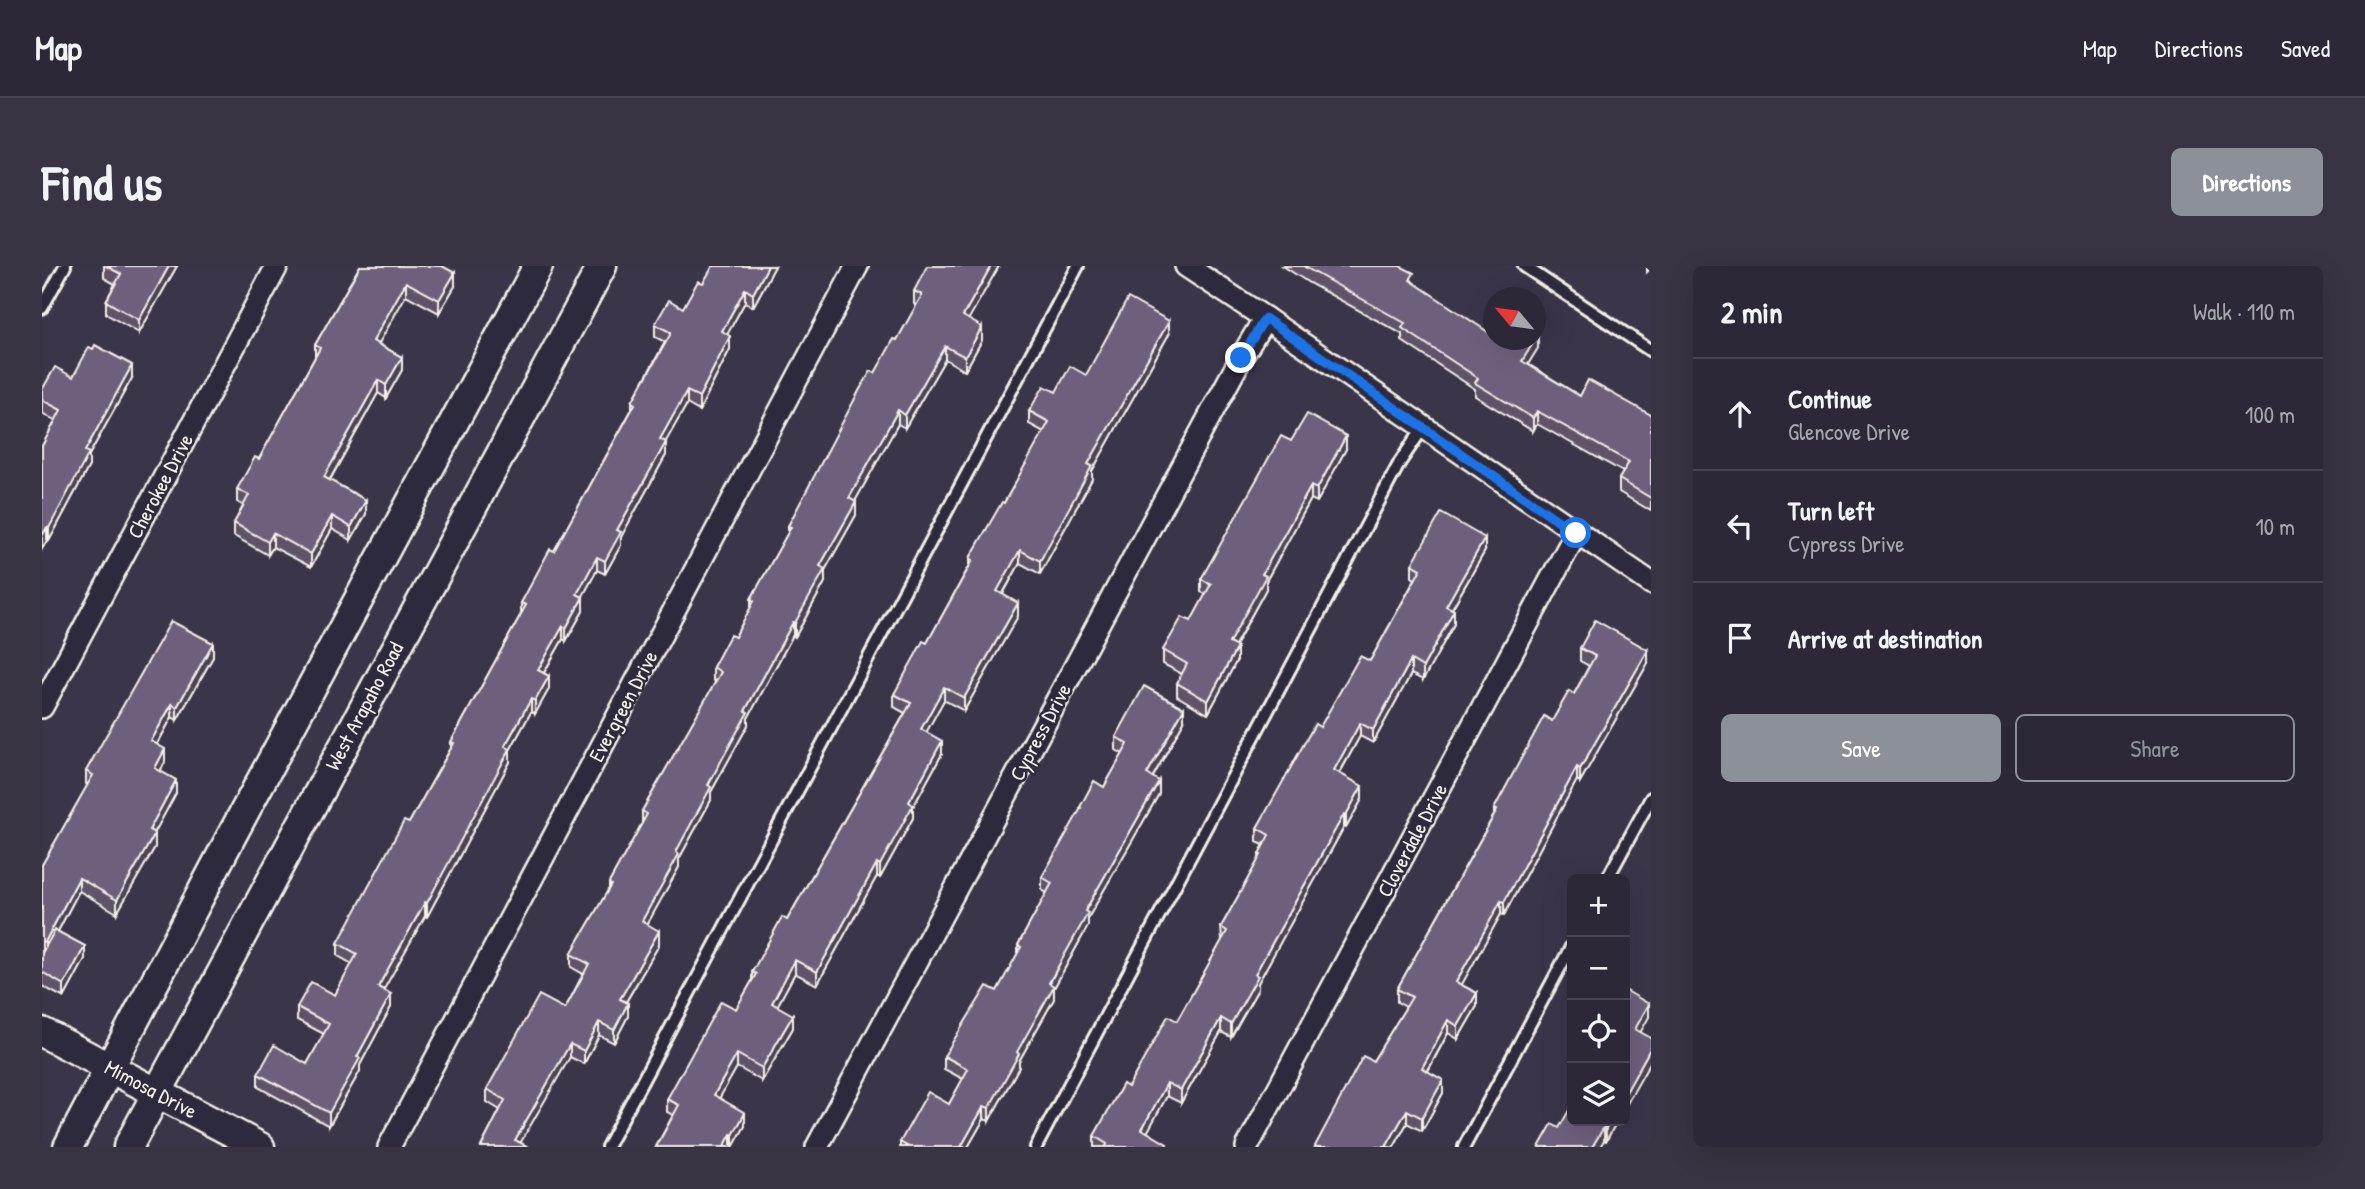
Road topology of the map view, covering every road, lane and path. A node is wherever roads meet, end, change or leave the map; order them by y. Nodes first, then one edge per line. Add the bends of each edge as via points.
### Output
1 (65, 266) edge
2 (277, 266) edge
3 (538, 266) edge
4 (602, 266) edge
5 (857, 266) edge
6 (1078, 266) edge
7 (1186, 266) edge
8 (1524, 266) edge
9 (42, 308) edge
10 (1265, 318) junction
11 (1651, 351) edge
12 (1423, 428) junction
13 (1576, 533) junction
14 (1651, 583) edge
15 (42, 707) edge
16 (1651, 798) edge
17 (1610, 874) edge
18 (1567, 954) edge
19 (42, 1032) edge
20 (110, 1068) junction
21 (157, 1092) junction
22 (68, 1147) edge
23 (128, 1147) edge
24 (260, 1147) edge
25 (389, 1147) edge
26 (607, 1147) edge
27 (817, 1147) edge
28 (1036, 1147) edge
29 (1247, 1147) edge
30 (1464, 1147) edge

1 - 9 lane
2 - 15 street, Cherokee Drive
3 - 20 main road
4 - 21 main road, West Arapaho Road
5 - 25 street, Evergreen Drive
6 - 26 lane
7 - 10 street
8 - 11 lane
10 - 12 street
10 - 27 street, Cypress Drive
12 - 13 street
12 - 28 lane via 1400,462
13 - 14 street
13 - 29 street, Cloverdale Drive
16 - 17 lane
18 - 30 lane
19 - 20 main road, Mimosa Drive
20 - 21 main road, Mimosa Drive
20 - 22 main road
21 - 23 main road, West Arapaho Road
21 - 24 main road, Mimosa Drive

